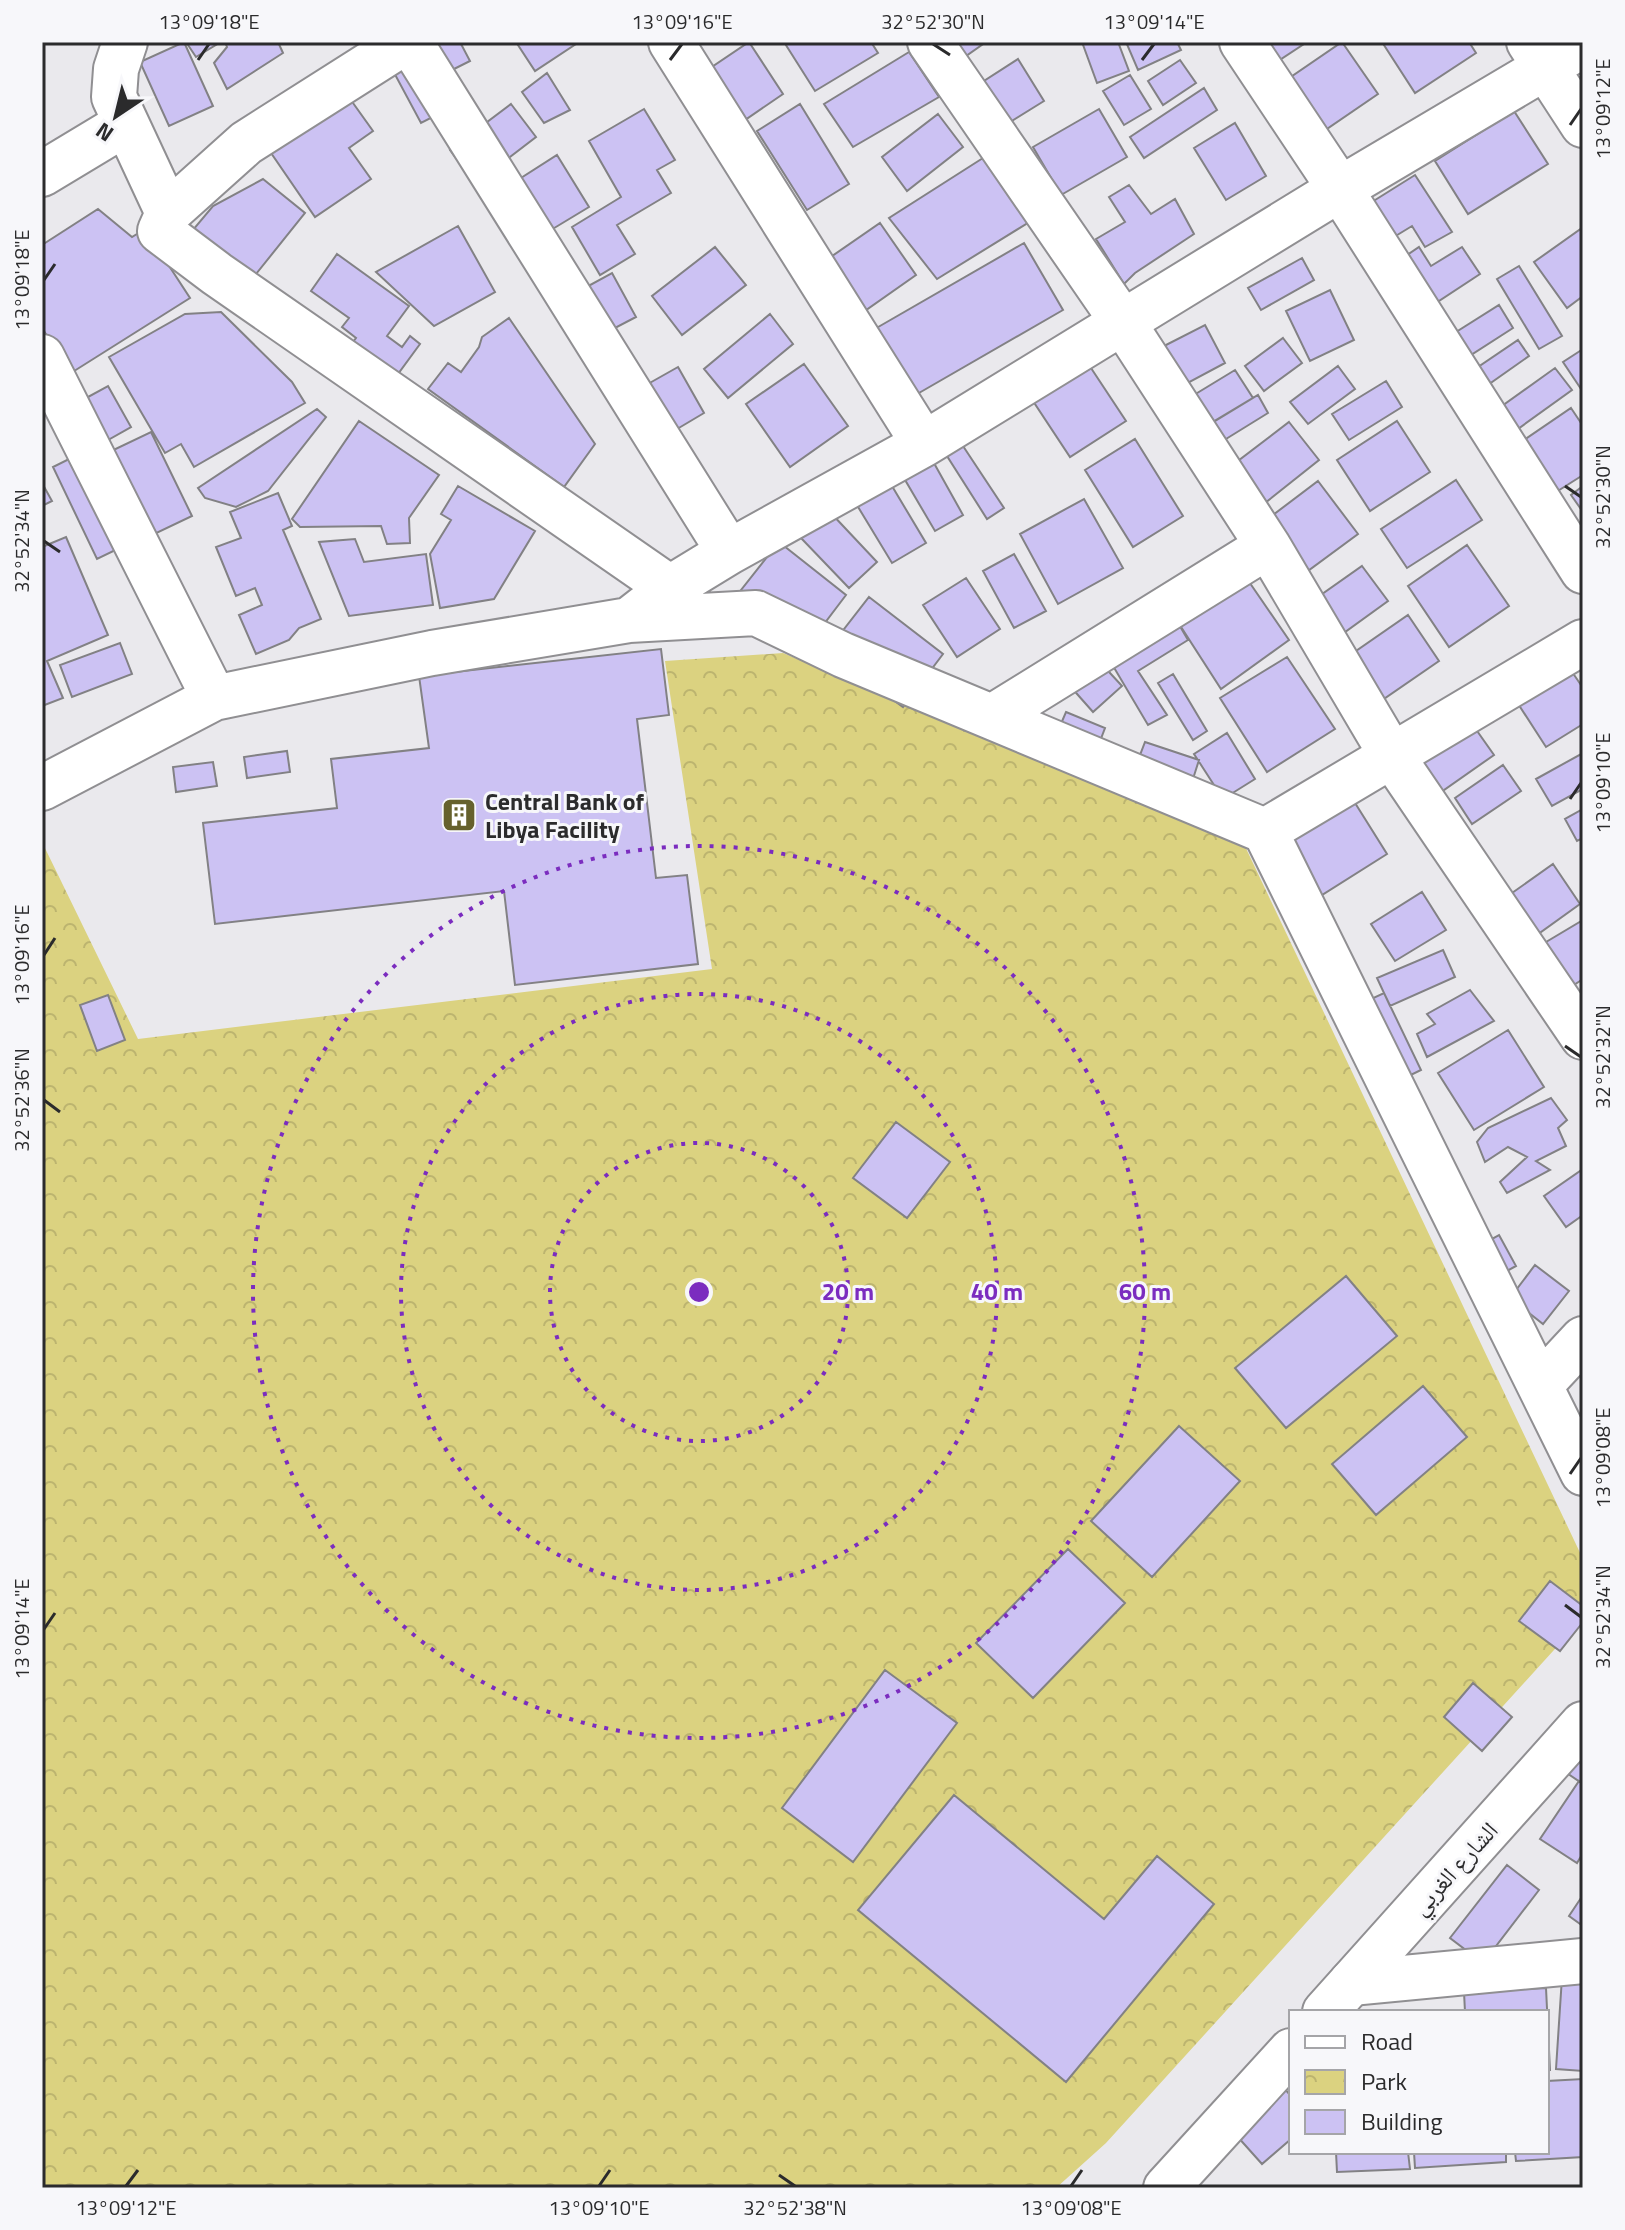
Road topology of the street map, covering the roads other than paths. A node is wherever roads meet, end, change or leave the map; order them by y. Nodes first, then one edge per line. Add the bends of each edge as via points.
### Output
1 (125, 42) edge
2 (408, 42) edge
3 (671, 42) edge
4 (930, 42) edge
5 (1242, 42) edge
6 (1583, 45) edge
7 (1538, 56) edge
8 (125, 124) junction
9 (1583, 125) edge
10 (42, 174) edge
11 (1340, 189) junction
12 (168, 213) junction
13 (1122, 321) junction
14 (42, 357) edge
15 (924, 444) junction
16 (1268, 546) junction
17 (729, 552) junction
18 (1583, 571) edge
19 (670, 588) junction
20 (629, 620) junction
21 (1583, 642) edge
22 (214, 698) junction
23 (992, 717) junction
24 (1392, 756) junction
25 (42, 788) edge
26 (1265, 831) junction
27 (1583, 1037) edge
28 (1583, 1339) edge
29 (1541, 1384) junction
30 (1583, 1473) edge
31 (1583, 1724) edge
32 (1583, 1961) edge
33 (1338, 1997) edge
34 (1289, 2053) edge
35 (1166, 2188) edge

1 - 8 street via 114,97
2 - 12 street via 246,143
2 - 17 street
3 - 15 street
4 - 13 street
5 - 11 street
6 - 7 street
7 - 9 street
7 - 11 street
8 - 10 street
8 - 12 street
11 - 13 street
11 - 18 street
12 - 19 street via 160,231 205,265
13 - 15 street
13 - 16 street
14 - 22 street
15 - 17 street
16 - 23 street
16 - 24 street
17 - 19 street
19 - 20 street
20 - 22 street
20 - 23 street via 756,613
21 - 24 street
22 - 25 street
23 - 26 street
24 - 26 street
24 - 27 street
26 - 29 street
28 - 29 street
29 - 30 street
31 - 33 street, الشارع الغربي
32 - 33 street
34 - 35 street

